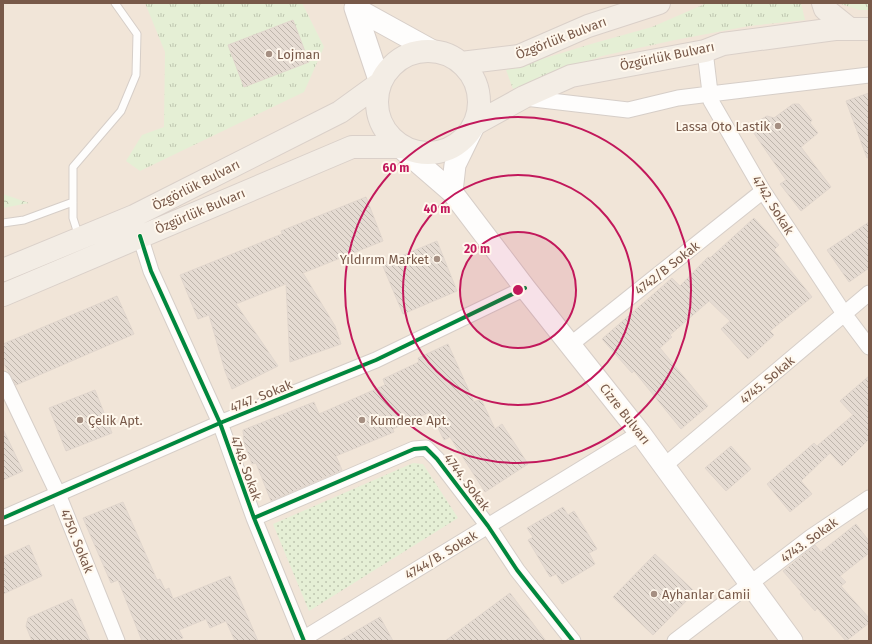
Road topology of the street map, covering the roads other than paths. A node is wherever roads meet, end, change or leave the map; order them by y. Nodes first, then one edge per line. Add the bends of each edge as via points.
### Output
1 (115, 3) edge
2 (659, 3) edge
3 (823, 3) edge
4 (353, 6) edge
5 (859, 29) edge
6 (433, 51) junction
7 (705, 51) junction
8 (461, 63) junction
9 (869, 75) edge
10 (380, 83) junction
11 (710, 94) junction
12 (524, 98) junction
13 (475, 124) junction
14 (400, 147) junction
15 (763, 191) junction
16 (452, 192) junction
17 (73, 202) junction
18 (3, 223) edge
19 (140, 236) junction
20 (79, 240) junction
21 (3, 270) edge
22 (524, 288) junction
23 (869, 293) edge
24 (3, 295) edge
25 (845, 315) junction
26 (570, 345) junction
27 (869, 347) edge
28 (3, 379) edge
29 (220, 423) junction
30 (640, 433) junction
31 (664, 466) junction
32 (58, 494) junction
33 (869, 498) edge
34 (3, 518) edge
35 (254, 518) junction
36 (488, 526) junction
37 (751, 584) junction
38 (303, 640) edge
39 (117, 641) edge
40 (573, 641) edge
41 (675, 641) edge
42 (792, 641) edge

1 - 17 lane via 137,34 136,75 121,110 73,167
2 - 8 main road, Özgörlük Bulvarı via 588,26 519,56
3 - 5 main road via 825,8
4 - 6 main road
4 - 10 main road
5 - 7 main road, Özgürlük Bulvarı via 835,29 723,44
6 - 8 main road via 448,54
6 - 10 main road via 416,52 401,58 388,69
7 - 11 street, 4742. Sokak
7 - 12 main road, Özgürlük Bulvarı via 571,76
8 - 13 main road via 470,73 479,98
9 - 11 street
10 - 14 main road via 376,97 381,125 389,138
10 - 20 main road, Özgörlük Bulvarı via 340,112 134,216
11 - 12 street via 678,98 628,110
11 - 15 street, 4742. Sokak via 711,101
12 - 13 main road, Özgürlük Bulvarı
13 - 14 main road via 465,138 451,149 434,154 417,153
13 - 16 main road via 455,165
14 - 16 main road, Cizre Bulvarı
14 - 19 main road, Özgürlük Bulvarı via 352,147
15 - 25 street, 4742. Sokak
15 - 26 street, 4742/B Sokak
16 - 22 main road, Cizre Bulvarı
17 - 18 lane via 24,220
17 - 20 lane via 73,218
19 - 24 main road, Özgürlük Bulvarı
19 - 29 street, 4748. Sokak via 151,271
20 - 21 main road, Özgörlük Bulvarı
22 - 26 main road, Cizre Bulvarı
22 - 29 street, 4747. Sokak via 376,360
23 - 25 street, 4745. Sokak
25 - 27 street, 4742. Sokak
25 - 31 street, 4745. Sokak
26 - 30 main road, Cizre Bulvarı
28 - 32 street, 4750. Sokak
29 - 32 street, 4747. Sokak
29 - 35 street, 4748. Sokak
30 - 31 main road, Cizre Bulvarı
30 - 36 street, 4744/B. Sokak
31 - 37 main road, Cizre Bulvarı
32 - 34 street, 4747. Sokak
32 - 39 street, 4750. Sokak
33 - 37 street, 4743. Sokak via 811,537
35 - 36 street, 4744. Sokak via 414,449 426,448
35 - 38 street, 4748. Sokak
36 - 38 street, 4744/B. Sokak
36 - 40 street, 4744. Sokak via 517,570
37 - 41 street, 4743. Sokak
37 - 42 main road, Cizre Bulvarı

